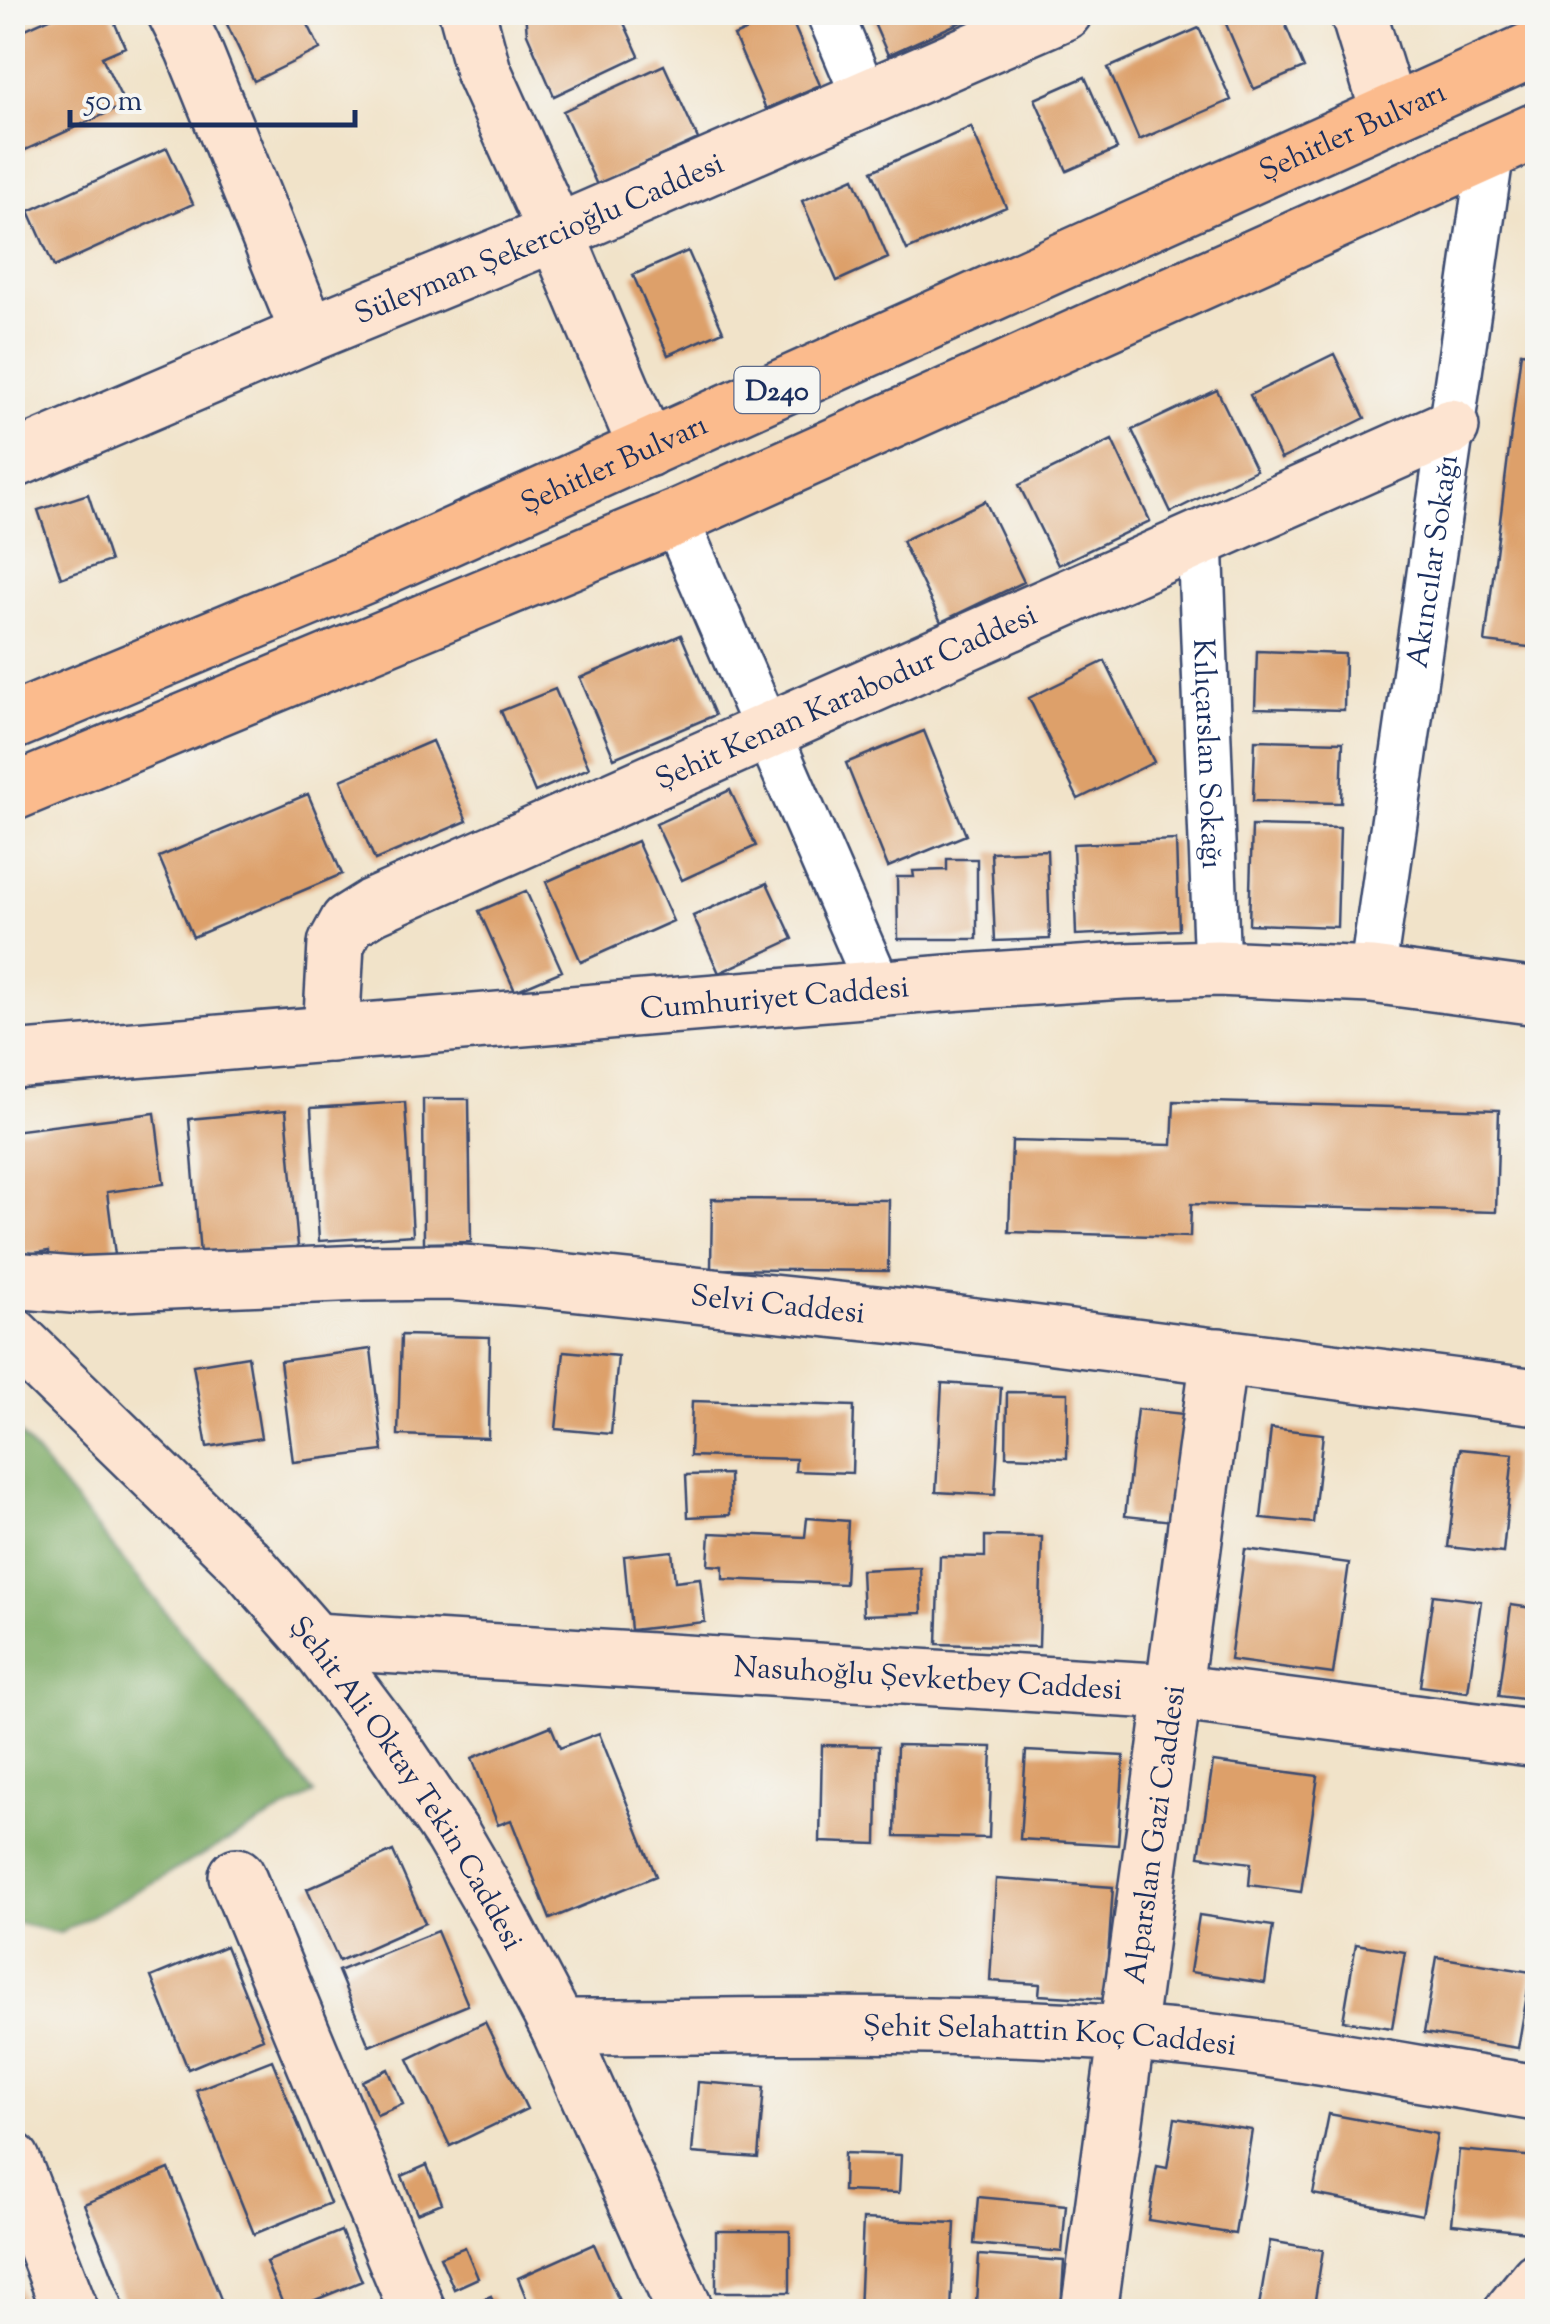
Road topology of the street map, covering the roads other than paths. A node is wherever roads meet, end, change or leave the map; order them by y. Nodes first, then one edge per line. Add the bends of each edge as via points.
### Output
1 (175, 12) edge
2 (468, 12) edge
3 (829, 12) edge
4 (1064, 12) edge
5 (1358, 12) edge
6 (1538, 47) edge
7 (865, 97) junction
8 (1389, 113) junction
9 (1514, 140) edge
10 (556, 233) junction
11 (308, 334) junction
12 (1451, 427) junction
13 (647, 449) junction
14 (12, 462) edge
15 (676, 518) junction
16 (1200, 539) junction
17 (12, 722) edge
18 (768, 731) junction
19 (12, 793) edge
20 (1217, 968) junction
21 (1372, 975) junction
22 (880, 988) junction
23 (1538, 997) edge
24 (331, 1034) junction
25 (12, 1060) edge
26 (12, 1280) edge
27 (12, 1335) edge
28 (1219, 1356) junction
29 (1538, 1397) edge
30 (314, 1640) junction
31 (1173, 1692) junction
32 (1538, 1739) edge
33 (237, 1876) dead end
34 (558, 2027) junction
35 (1124, 2034) junction
36 (1538, 2093) edge
37 (12, 2160) edge
38 (1538, 2280) edge
39 (71, 2312) edge
40 (418, 2312) edge
41 (686, 2312) edge
42 (1089, 2312) edge
43 (1512, 2312) edge

1 - 11 street
2 - 10 street via 483,71
3 - 7 street
4 - 7 street, Süleyman Şekercioğlu Caddesi
5 - 8 street
6 - 8 main road, Şehitler Bulvarı / D240
7 - 10 street, Süleyman Şekercioğlu Caddesi
8 - 13 main road, Şehitler Bulvarı / D240
9 - 12 street, Akıncılar Sokağı
9 - 15 main road, D240
10 - 11 street, Süleyman Şekercioğlu Caddesi
10 - 13 street
11 - 14 street, Süleyman Şekercioğlu Caddesi
12 - 16 street, Şehit Kenan Karabodur Caddesi
12 - 21 street, Akıncılar Sokağı
13 - 17 main road, Şehitler Bulvarı / D240
15 - 18 street
15 - 19 main road, D240
16 - 18 street, Şehit Kenan Karabodur Caddesi
16 - 20 street, Kılıçarslan Sokağı
18 - 22 street
18 - 24 street, Şehit Kenan Karabodur Caddesi via 348,922 332,966
20 - 21 street, Cumhuriyet Caddesi
20 - 22 street, Cumhuriyet Caddesi
21 - 23 street, Cumhuriyet Caddesi
22 - 24 street, Cumhuriyet Caddesi
24 - 25 street, Cumhuriyet Caddesi
26 - 28 street, Selvi Caddesi via 72,1285 449,1272
27 - 30 street, Şehit Ali Oktay Tekin Caddesi via 246,1563
28 - 29 street, Selvi Caddesi
28 - 31 street, Alparslan Gazi Caddesi
30 - 31 street, Nasuhoğlu Şevketbey Caddesi
30 - 34 street, Şehit Ali Oktay Tekin Caddesi via 452,1834
31 - 32 street, Nasuhoğlu Şevketbey Caddesi
31 - 35 street, Alparslan Gazi Caddesi
33 - 40 street
34 - 35 street, Şehit Selahattin Koç Caddesi
34 - 41 street, Şehit Ali Oktay Tekin Caddesi
35 - 36 street, Şehit Selahattin Koç Caddesi via 1210,2041
35 - 42 street, Alparslan Gazi Caddesi
37 - 39 street
38 - 43 street

